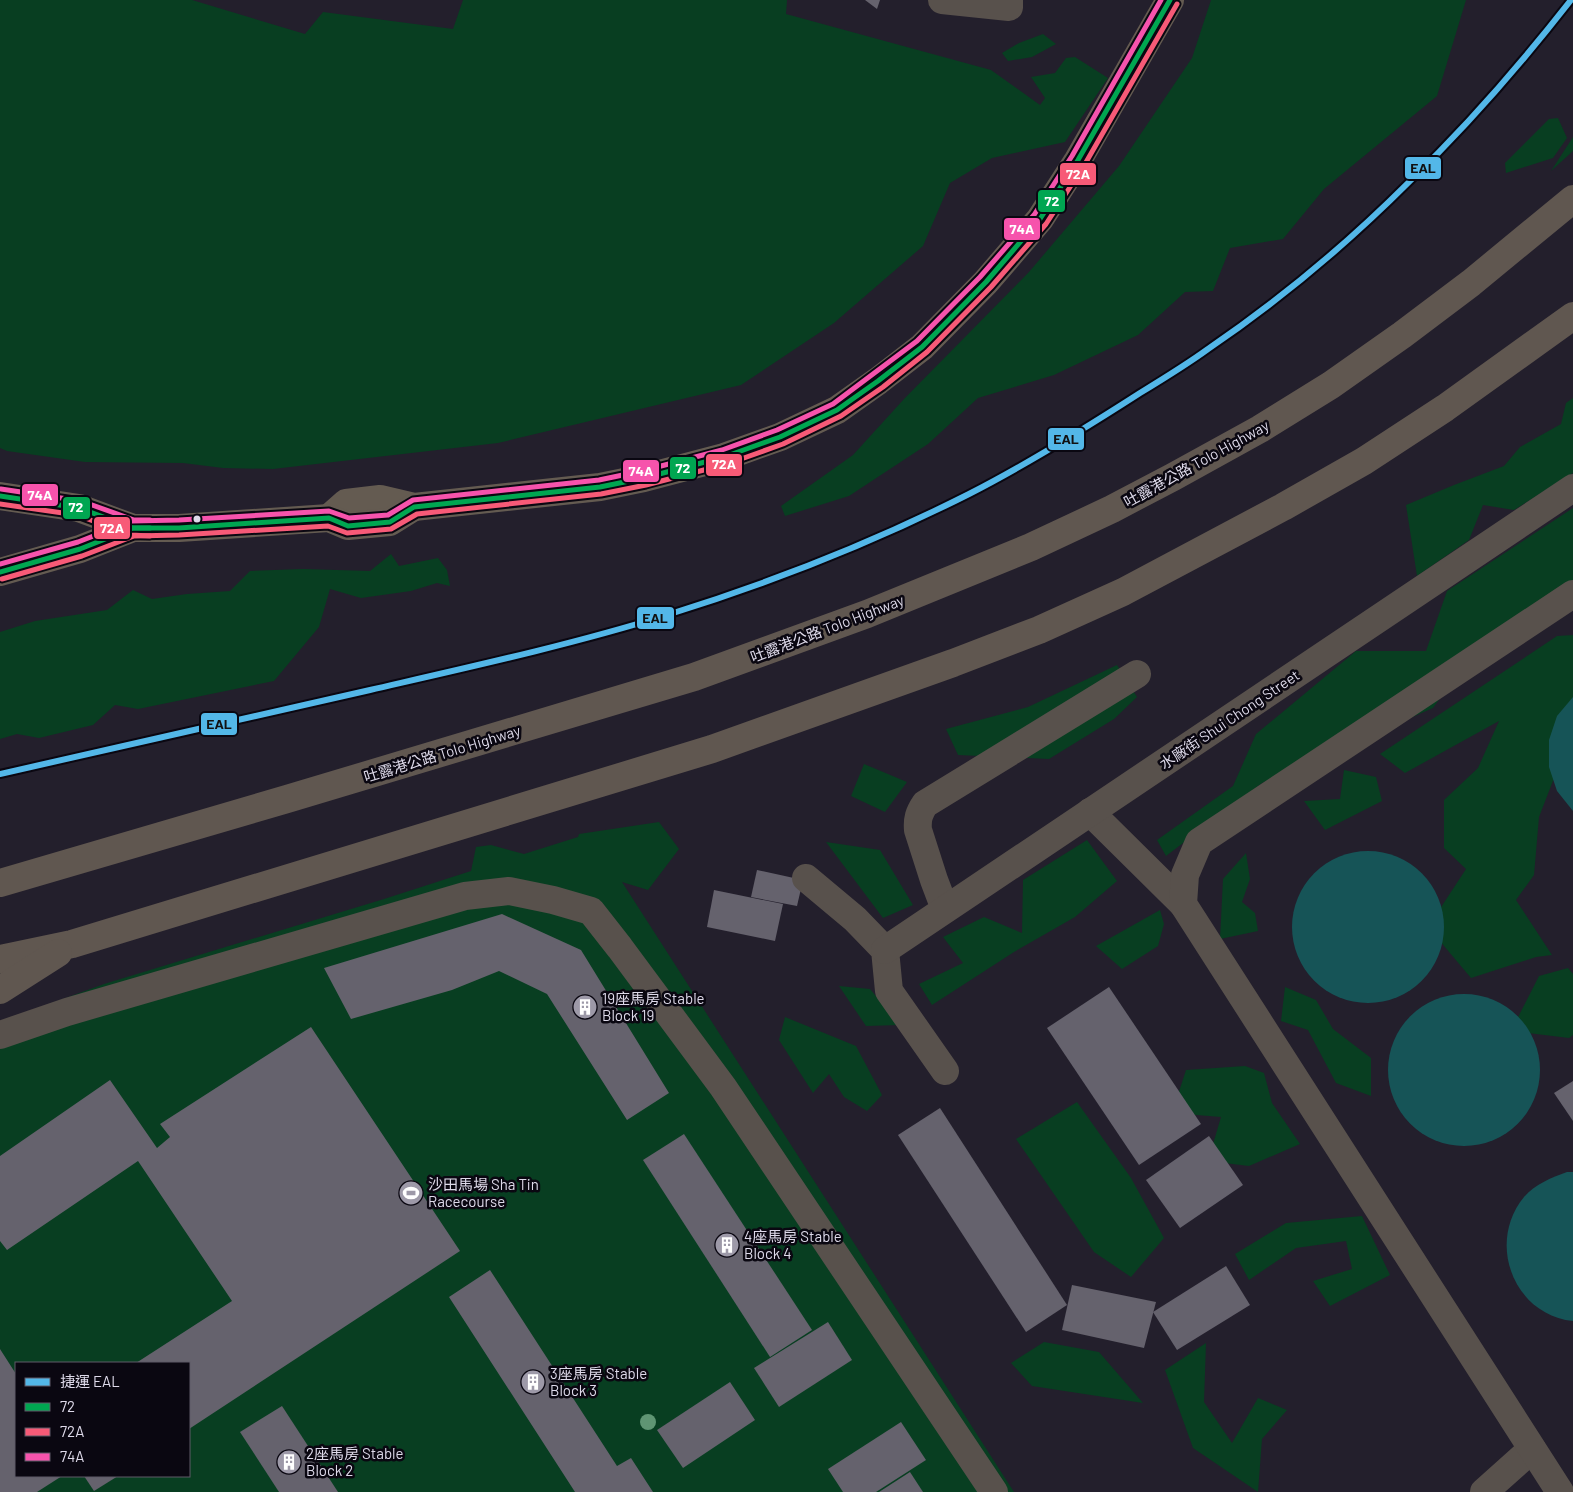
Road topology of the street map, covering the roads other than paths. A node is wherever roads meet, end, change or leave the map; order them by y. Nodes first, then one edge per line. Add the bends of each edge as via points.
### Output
1 (942, 0) edge
2 (1009, 0) edge
3 (1170, 0) edge
4 (1573, 199) edge
5 (1573, 316) edge
6 (1573, 488) edge
7 (0, 496) edge
8 (133, 528) junction
9 (0, 572) edge
10 (1573, 594) edge
11 (1137, 674) dead end
12 (1090, 812) junction
13 (806, 878) dead end
14 (0, 883) edge
15 (1183, 904) junction
16 (945, 909) junction
17 (72, 944) junction
18 (885, 950) junction
19 (0, 959) edge
20 (0, 990) edge
21 (0, 1035) edge
22 (945, 1071) dead end
23 (1532, 1449) junction
24 (994, 1492) edge
25 (1484, 1492) edge
26 (1560, 1492) edge

1 - 2 street via 1009,7
3 - 8 main road via 1078,160 1040,219 986,282 922,347 836,410 780,437 724,458 600,487 414,507 380,499 346,503 329,518
4 - 14 highway, 吐露港公路 Tolo Highway via 1471,283 1331,385 1174,477 1031,548 867,614 694,677
5 - 17 highway via 1445,408 1364,461 1283,508 1123,592 1039,630 712,749
6 - 12 street, 水廠街 Shui Chong Street
7 - 8 main road via 79,508
8 - 9 main road
10 - 15 street via 1198,842 1185,875
11 - 16 street via 925,804 917,821 918,830
12 - 15 street
12 - 16 street, 水廠街 Shui Chong Street
13 - 18 street via 855,919
15 - 23 street
16 - 18 street, 水廠街 Shui Chong Street
17 - 19 highway
17 - 20 highway
18 - 22 street via 889,991
21 - 24 street via 67,1012 465,896 509,891 591,910 723,1087
23 - 25 street
23 - 26 street

